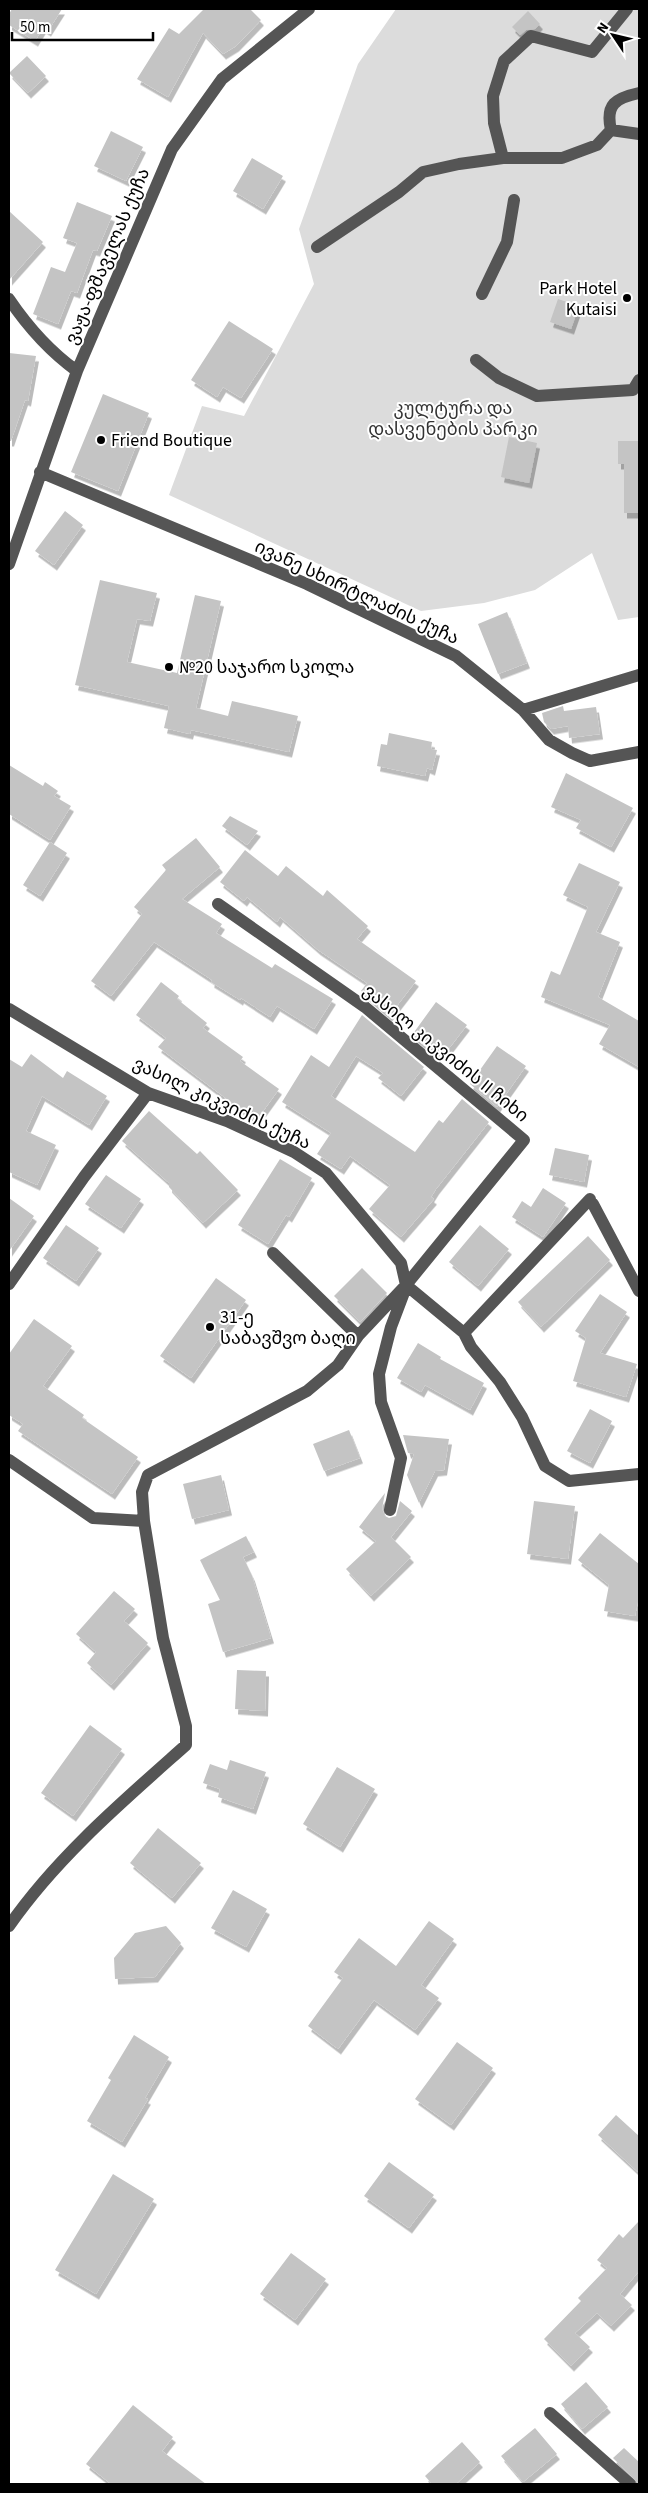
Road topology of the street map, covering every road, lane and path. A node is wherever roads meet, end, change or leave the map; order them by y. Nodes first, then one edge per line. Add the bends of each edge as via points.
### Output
1 (309, 9) edge
2 (627, 9) edge
3 (639, 94) edge
4 (611, 130) junction
5 (639, 134) edge
6 (503, 158) junction
7 (514, 200) dead end
8 (317, 247) dead end
9 (482, 294) dead end
10 (9, 299) edge
11 (476, 360) dead end
12 (76, 371) junction
13 (639, 380) edge
14 (40, 472) junction
15 (9, 564) edge
16 (639, 675) edge
17 (523, 710) junction
18 (639, 752) edge
19 (218, 904) dead end
20 (9, 1009) edge
21 (148, 1093) junction
22 (274, 1253) dead end
23 (9, 1284) edge
24 (406, 1285) junction
25 (639, 1291) edge
26 (464, 1333) junction
27 (358, 1336) junction
28 (9, 1460) edge
29 (639, 1474) edge
30 (390, 1510) dead end
31 (144, 1520) junction
32 (9, 1926) edge
33 (550, 2412) dead end
34 (630, 2484) edge

1 - 12 street, ვაჟა-ფშაველას ქუჩა via 222,79 172,150
2 - 6 street via 592,52 531,36 504,61 493,96 494,123
3 - 4 street via 617,99 609,114
4 - 5 street
4 - 6 street via 596,145 562,158
6 - 8 street via 423,172
7 - 9 street via 506,242
10 - 12 street via 24,322
11 - 13 street via 499,378 536,396 633,390
12 - 14 street, ვაჟა-ფშაველას ქუჩა
14 - 15 street, ვაჟა-ფშაველას ქუჩა
14 - 17 street, ივანე სხირტლაძის ქუჩა via 307,584 456,656
16 - 17 street
17 - 18 street, ივანე სხირტლაძის ქუჩა via 549,740 590,760
19 - 24 street, ვასილ კიკვიძის II ჩიხი via 365,1007 524,1140
20 - 21 street, ვასილ კიკვიძის ქუჩა
21 - 23 street
21 - 24 street, ვასილ კიკვიძის ქუჩა via 228,1121 294,1152 326,1173 401,1263
22 - 27 street
24 - 26 street
24 - 27 street
24 - 30 street via 379,1374 381,1402 401,1458
25 - 26 street via 592,1201
26 - 29 street via 522,1417 545,1466 569,1480
27 - 31 street via 338,1365 306,1391 148,1475 142,1492
28 - 31 street via 93,1518
31 - 32 street via 163,1638 186,1726 186,1745 113,1810 33,1892
33 - 34 street

